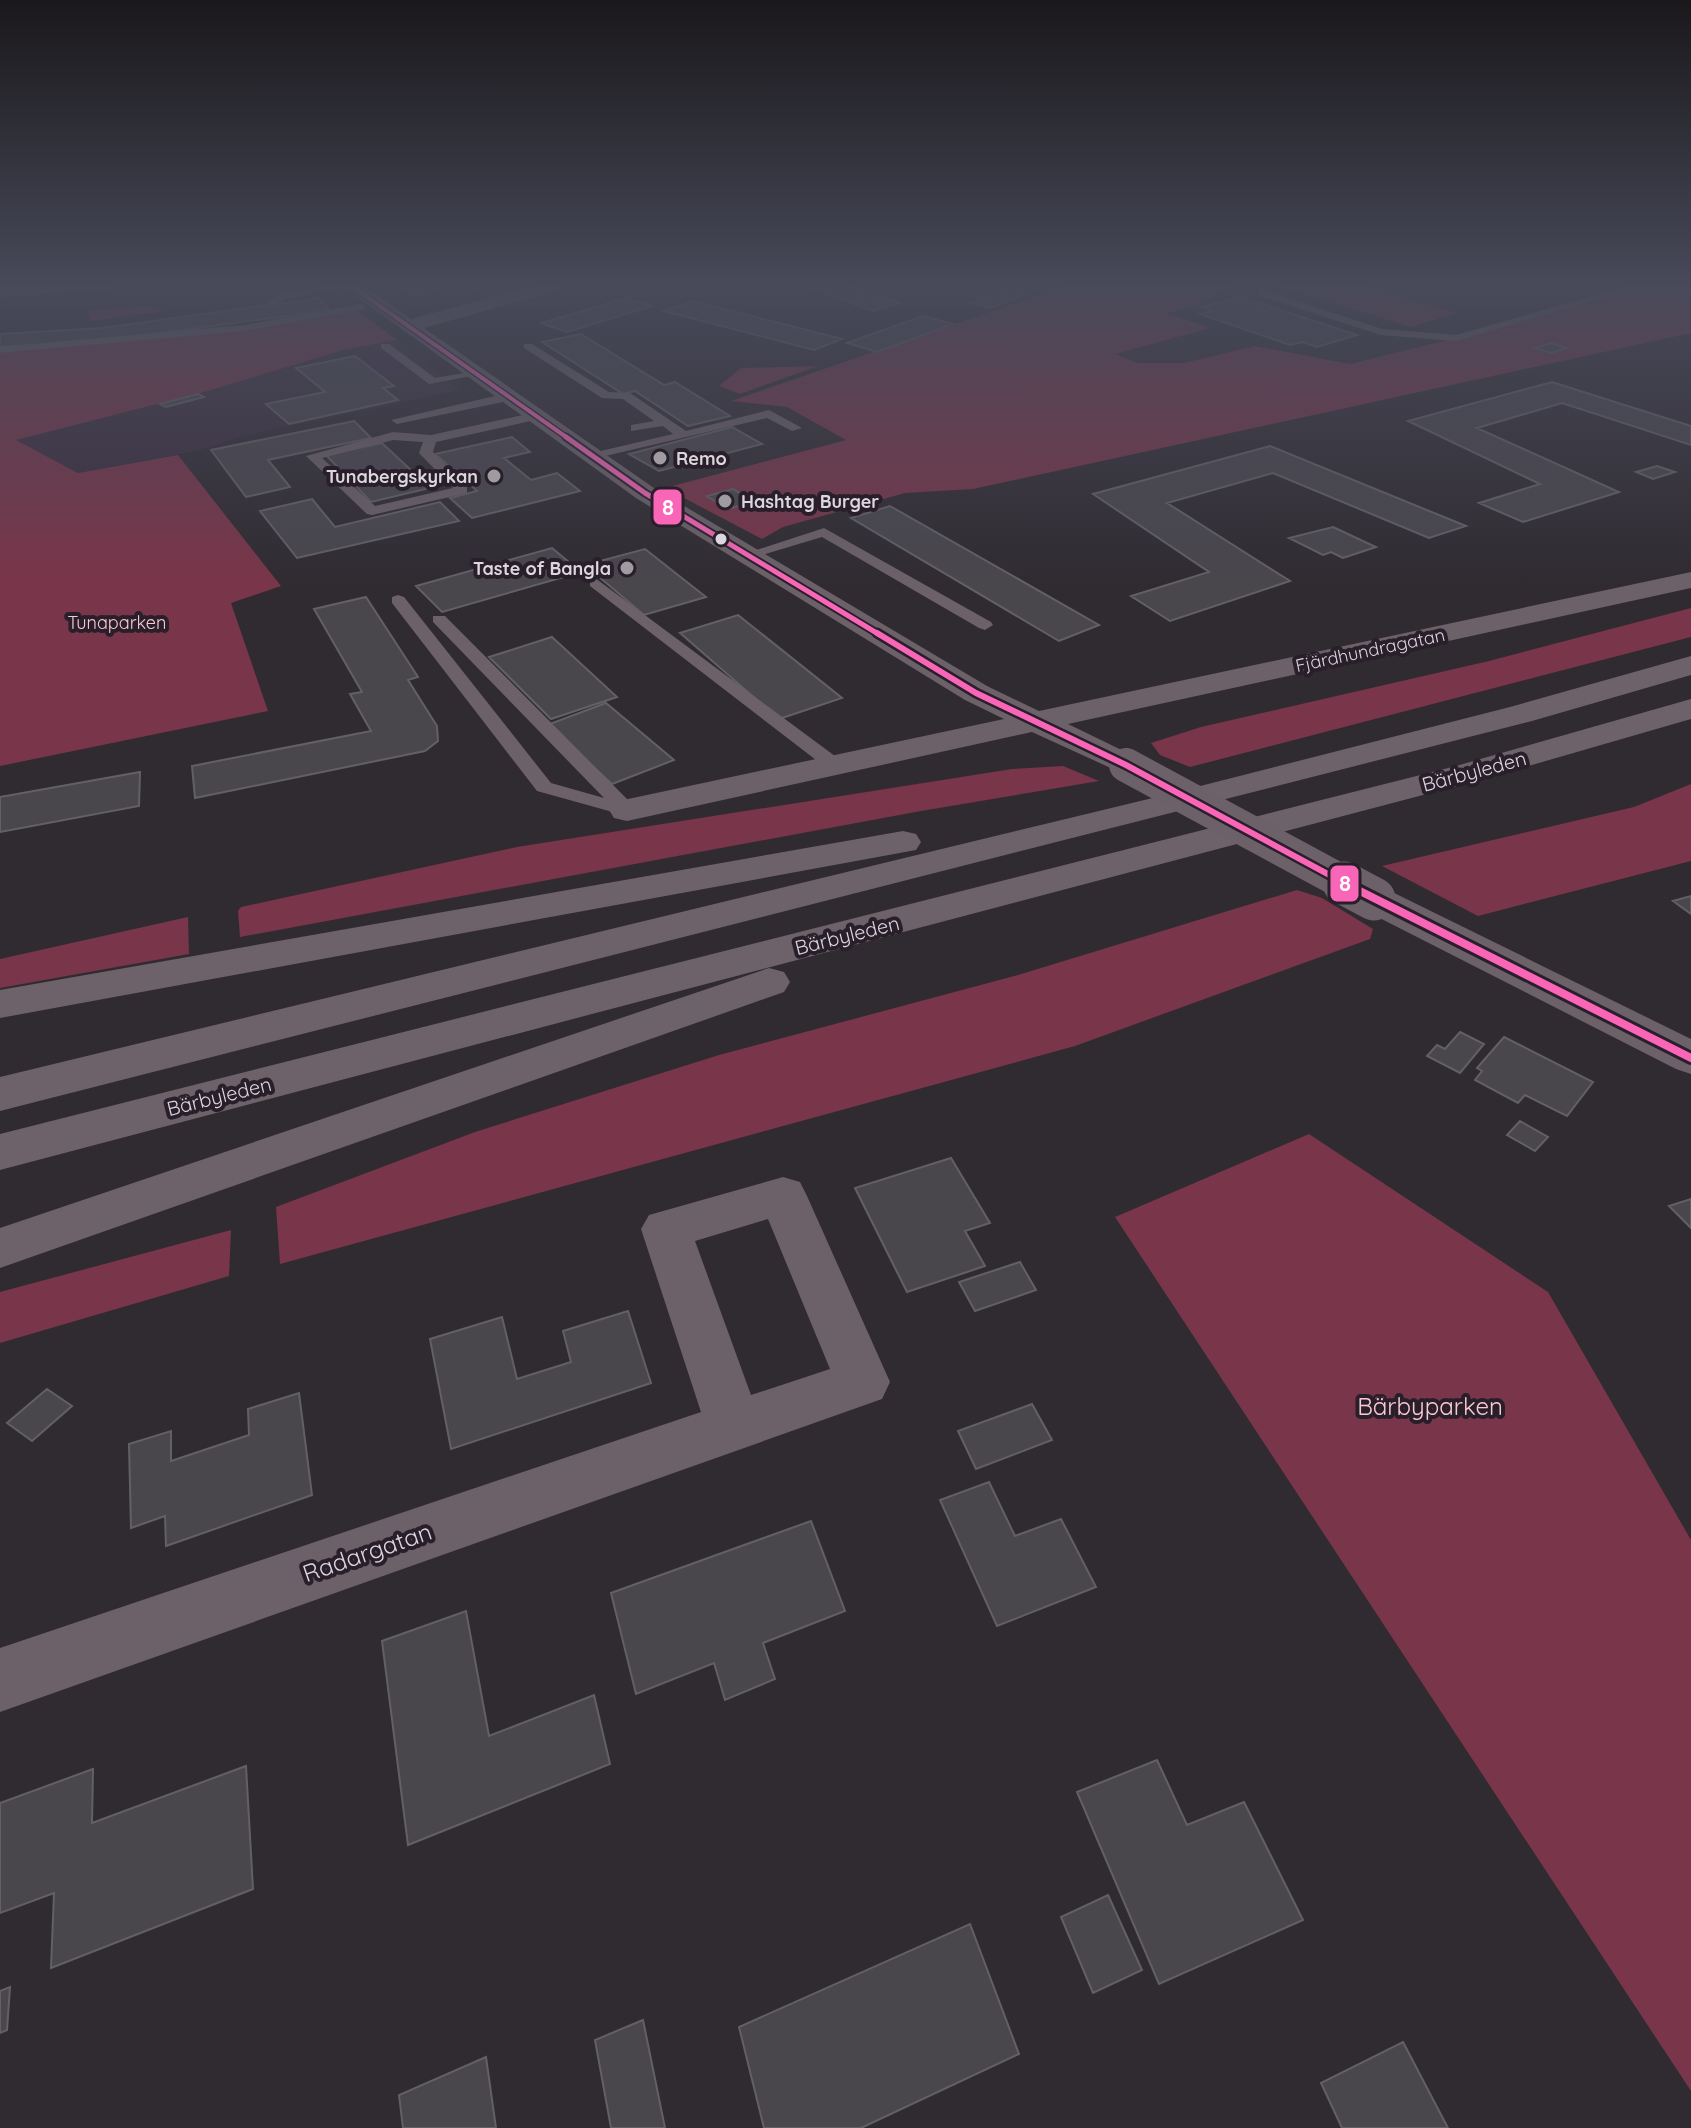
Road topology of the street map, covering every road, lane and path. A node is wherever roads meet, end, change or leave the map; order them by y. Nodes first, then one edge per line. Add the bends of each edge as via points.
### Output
1 (490, 384) edge
2 (589, 384) edge
3 (508, 397) junction
4 (640, 404) junction
5 (619, 409) dead end
6 (536, 416) junction
7 (397, 420) dead end
8 (666, 422) junction
9 (635, 428) dead end
10 (796, 428) dead end
11 (684, 435) junction
12 (431, 439) junction
13 (593, 457) junction
14 (745, 556) junction
15 (1691, 580) edge
16 (595, 583) dead end
17 (398, 600) dead end
18 (439, 619) dead end
19 (985, 625) dead end
20 (1691, 665) edge
21 (1691, 709) edge
22 (1037, 723) junction
23 (836, 766) junction
24 (1167, 805) junction
25 (627, 810) junction
26 (1072, 877) junction
27 (0, 1004) edge
28 (1691, 1058) edge
29 (0, 1094) edge
30 (0, 1152) edge
31 (0, 1248) edge
32 (733, 1424) junction
33 (0, 1680) edge

1 - 3 street
2 - 4 lane
3 - 6 street
3 - 7 lane
4 - 5 lane
4 - 8 lane
6 - 12 lane
6 - 13 street
8 - 9 lane
8 - 11 lane
10 - 11 lane via 769,414
11 - 13 lane
12 - 12 lane via 393,436 313,456 372,511 462,490 426,453
13 - 14 street
14 - 19 lane via 824,532
14 - 22 street via 976,693
15 - 22 street, Fjärdhundragatan
16 - 23 lane
17 - 25 lane via 544,787
18 - 25 lane
20 - 24 main road
21 - 26 main road, Bärbyleden
22 - 23 street, Fjärdhundragatan
22 - 28 street, bridge
23 - 25 street, Fjärdhundragatan
24 - 27 main road via 864,848
24 - 29 main road
26 - 30 main road, Bärbyleden
26 - 31 main road
32 - 32 street, Radargatan via 863,1382 783,1196 666,1229
32 - 33 street, Radargatan

